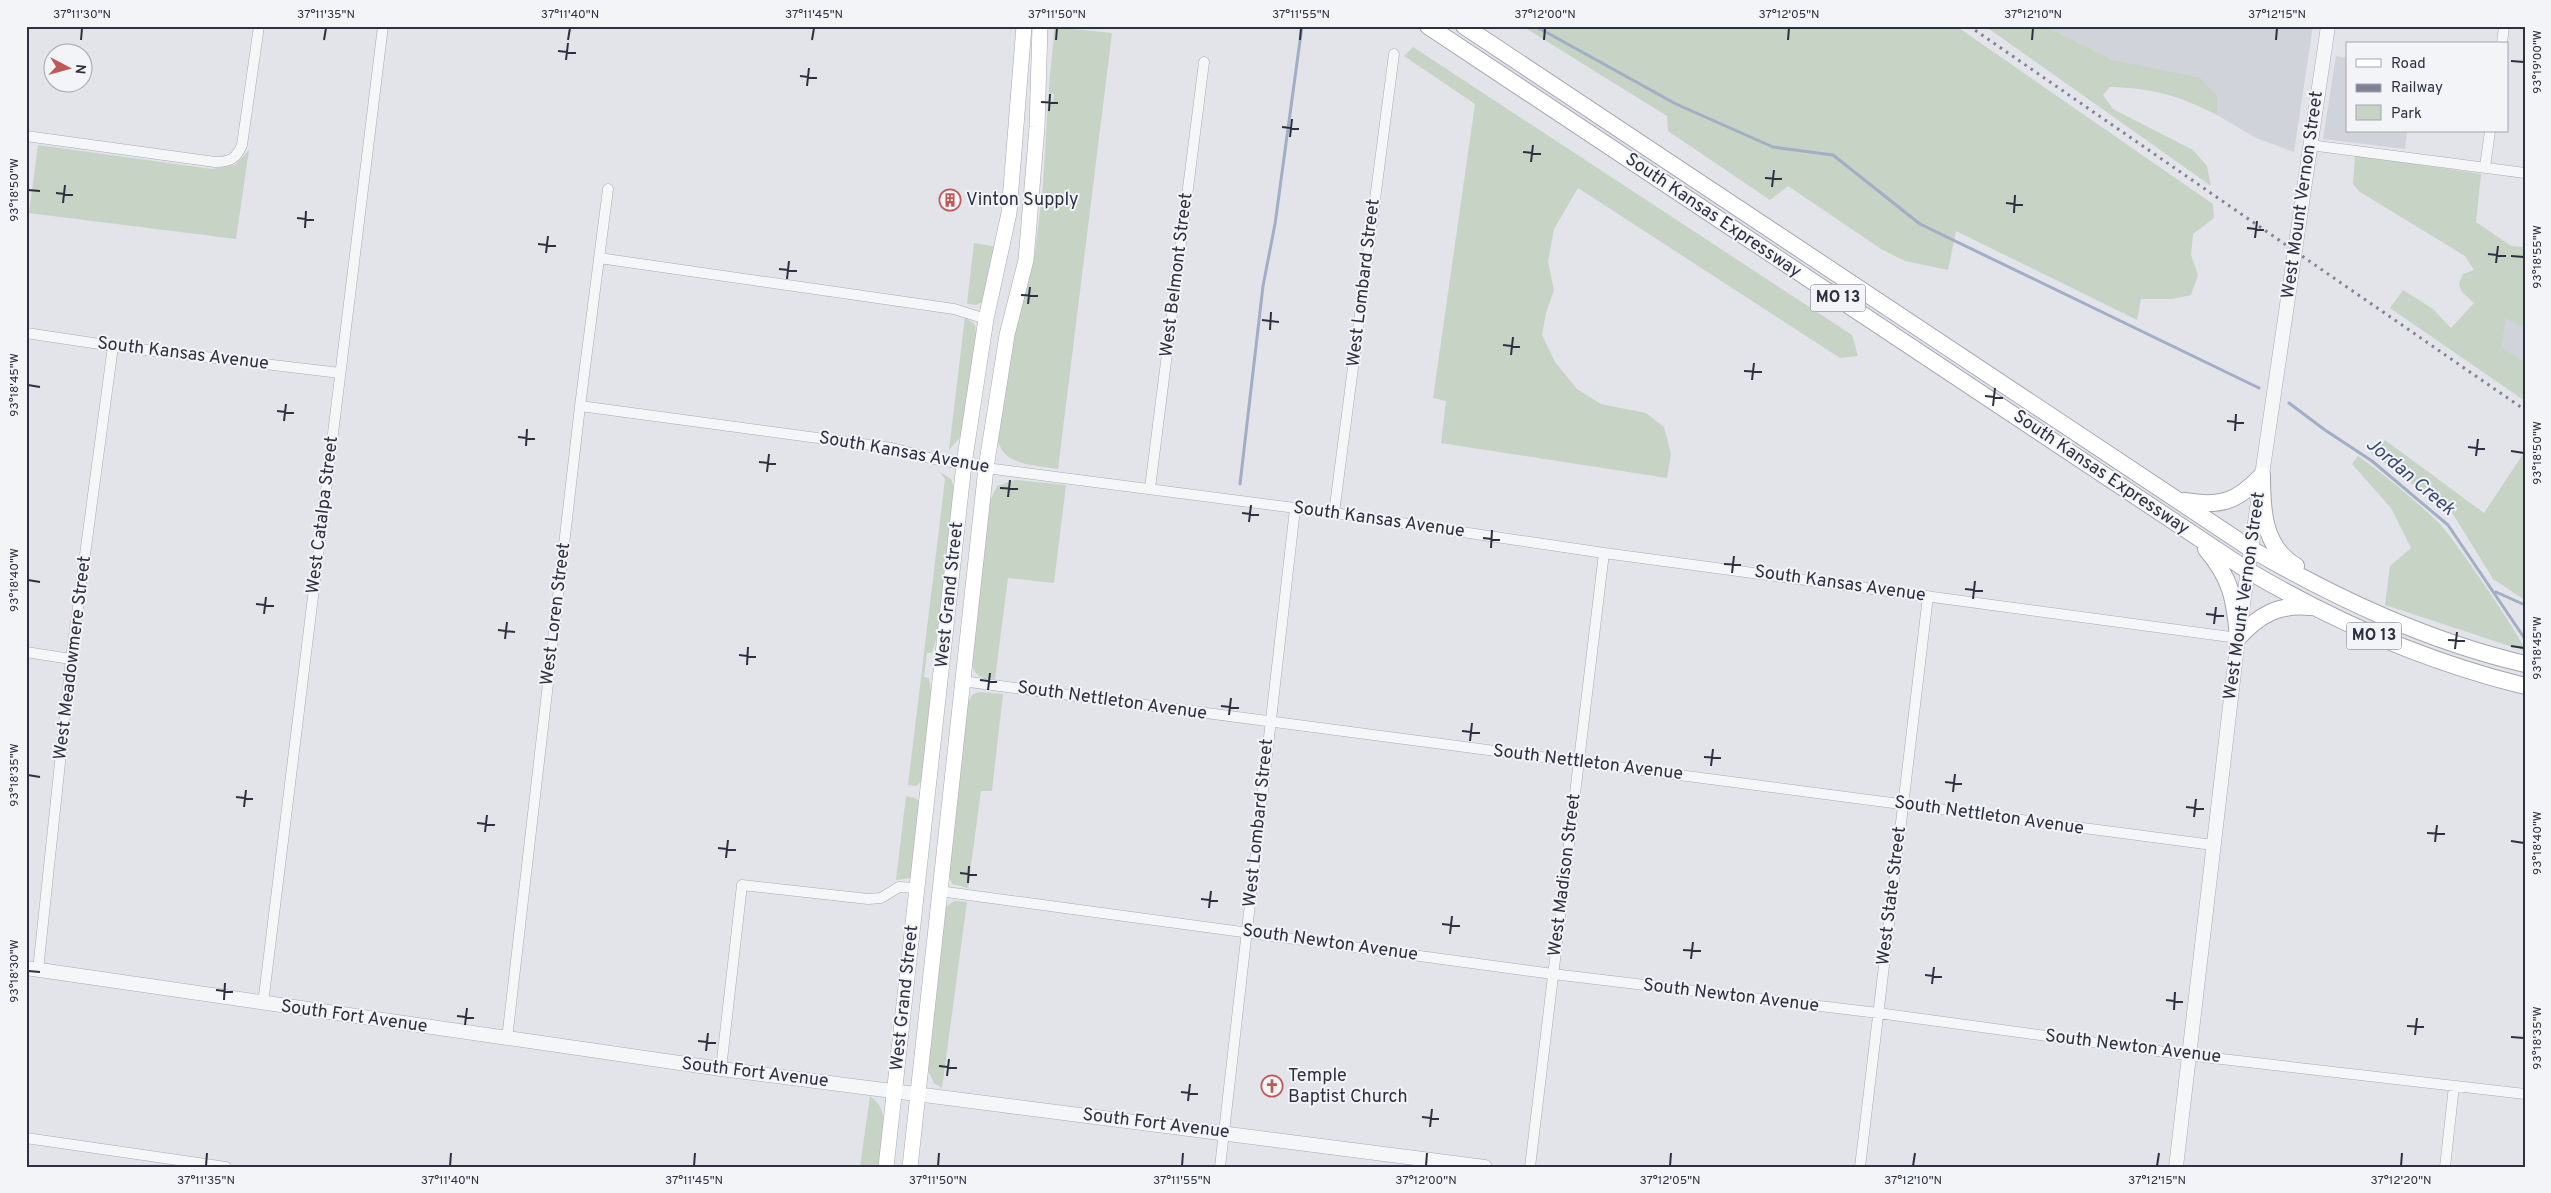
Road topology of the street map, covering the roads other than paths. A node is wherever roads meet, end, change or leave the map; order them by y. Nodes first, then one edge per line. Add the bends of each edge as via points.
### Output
1 (259, 26) edge
2 (383, 26) edge
3 (1024, 26) edge
4 (1040, 26) edge
5 (1428, 26) edge
6 (1464, 26) edge
7 (2328, 26) edge
8 (2504, 26) edge
9 (2502, 42) edge
10 (1394, 54) dead end
11 (1204, 62) dead end
12 (2490, 132) edge
13 (26, 136) edge
14 (2310, 145) junction
15 (2485, 167) junction
16 (2525, 173) edge
17 (608, 189) dead end
18 (599, 258) junction
19 (986, 319) junction
20 (26, 333) edge
21 (113, 346) junction
22 (340, 373) junction
23 (580, 406) junction
24 (964, 464) junction
25 (986, 468) junction
26 (2262, 475) junction
27 (1150, 488) junction
28 (2179, 501) junction
29 (1295, 509) junction
30 (1334, 513) junction
31 (2182, 526) junction
32 (2251, 549) junction
33 (1604, 553) junction
34 (2248, 570) junction
35 (1928, 596) junction
36 (2354, 604) junction
37 (2313, 607) junction
38 (2238, 638) junction
39 (26, 652) edge
40 (71, 659) junction
41 (2525, 664) edge
42 (962, 682) junction
43 (2517, 684) edge
44 (1270, 722) junction
45 (1579, 762) junction
46 (1904, 804) junction
47 (2213, 845) junction
48 (917, 888) junction
49 (939, 891) junction
50 (1246, 932) junction
51 (32, 969) edge
52 (1552, 974) junction
53 (263, 1004) junction
54 (1878, 1013) junction
55 (507, 1039) junction
56 (2187, 1055) junction
57 (721, 1069) junction
58 (2454, 1086) junction
59 (895, 1092) junction
60 (917, 1094) junction
61 (2525, 1094) edge
62 (1224, 1132) junction
63 (26, 1138) edge
64 (226, 1167) edge
65 (886, 1167) edge
66 (910, 1167) edge
67 (1220, 1167) edge
68 (1485, 1167) edge
69 (1530, 1167) edge
70 (1860, 1167) edge
71 (2176, 1167) edge
72 (2445, 1167) edge

1 - 13 street via 242,145 237,157 228,162
2 - 22 street, West Catalpa Street
3 - 19 main road, West Grand Street via 1010,213
4 - 25 main road, West Grand Street via 1037,127 1026,260 1007,335
5 - 31 main road, South Kansas Expressway / MO 13
6 - 28 main road, South Kansas Expressway / MO 13
7 - 14 street, West Mount Vernon Street
8 - 9 street
10 - 30 street, West Lombard Street
11 - 27 street, West Belmont Street
12 - 15 street
14 - 15 street
14 - 26 street, West Mount Vernon Street
15 - 16 street
17 - 18 street, West Loren Street
18 - 19 street via 954,309
18 - 23 street, West Loren Street
19 - 24 main road, West Grand Street
20 - 21 street, South Kansas Avenue
21 - 22 street, South Kansas Avenue
21 - 40 street, West Meadowmere Street
22 - 53 street, West Catalpa Street
23 - 24 street, South Kansas Avenue via 892,448
23 - 55 street, West Loren Street
24 - 25 street, South Kansas Avenue
24 - 48 main road, West Grand Street
25 - 27 street, South Kansas Avenue
25 - 42 main road, West Grand Street
26 - 28 main road via 2244,493 2221,503 2209,505
26 - 32 street, West Mount Vernon Street
26 - 36 main road via 2264,520 2278,550 2293,564 2350,594
27 - 29 street, South Kansas Avenue
28 - 32 main road, South Kansas Expressway / MO 13
29 - 30 street, South Kansas Avenue
29 - 44 street, West Lombard Street
30 - 33 street, South Kansas Avenue
31 - 34 main road, South Kansas Expressway / MO 13
31 - 38 main road via 2224,572 2234,598
32 - 34 street, West Mount Vernon Street
32 - 36 main road, South Kansas Expressway / MO 13
33 - 35 street, South Kansas Avenue
33 - 45 street, West Madison Street
34 - 37 main road, South Kansas Expressway / MO 13
34 - 38 street, West Mount Vernon Street
35 - 38 street, South Kansas Avenue
35 - 46 street, West State Street
36 - 41 main road, South Kansas Expressway / MO 13 via 2432,637
37 - 38 main road via 2282,608 2264,614
37 - 43 main road, South Kansas Expressway / MO 13 via 2408,650
38 - 47 street, West Mount Vernon Street
39 - 40 street
40 - 51 street, West Meadowmere Street
42 - 44 street, South Nettleton Avenue
42 - 49 main road, West Grand Street
44 - 45 street, South Nettleton Avenue
44 - 50 street, West Lombard Street
45 - 46 street, South Nettleton Avenue
45 - 52 street, West Madison Street
46 - 47 street, South Nettleton Avenue
46 - 54 street, West State Street
47 - 56 street, West Mount Vernon Street
48 - 57 street via 900,887 881,898 868,899 742,885
48 - 59 main road, West Grand Street
49 - 50 street, South Newton Avenue
49 - 60 main road, West Grand Street
50 - 52 street, South Newton Avenue
50 - 62 street, West Lombard Street
51 - 53 street, South Fort Avenue
52 - 54 street, South Newton Avenue
52 - 69 street, West Madison Street
53 - 55 street, South Fort Avenue
54 - 56 street, South Newton Avenue
54 - 70 street, West State Street
55 - 57 street, South Fort Avenue
56 - 58 street, South Newton Avenue
56 - 71 street, West Mount Vernon Street
57 - 59 street, South Fort Avenue
58 - 61 street, South Newton Avenue
58 - 72 street
59 - 60 street, South Fort Avenue
59 - 65 main road, West Grand Street
60 - 62 street, South Fort Avenue
60 - 66 main road, West Grand Street
62 - 67 street, West Lombard Street
62 - 68 street, South Fort Avenue
63 - 64 street

